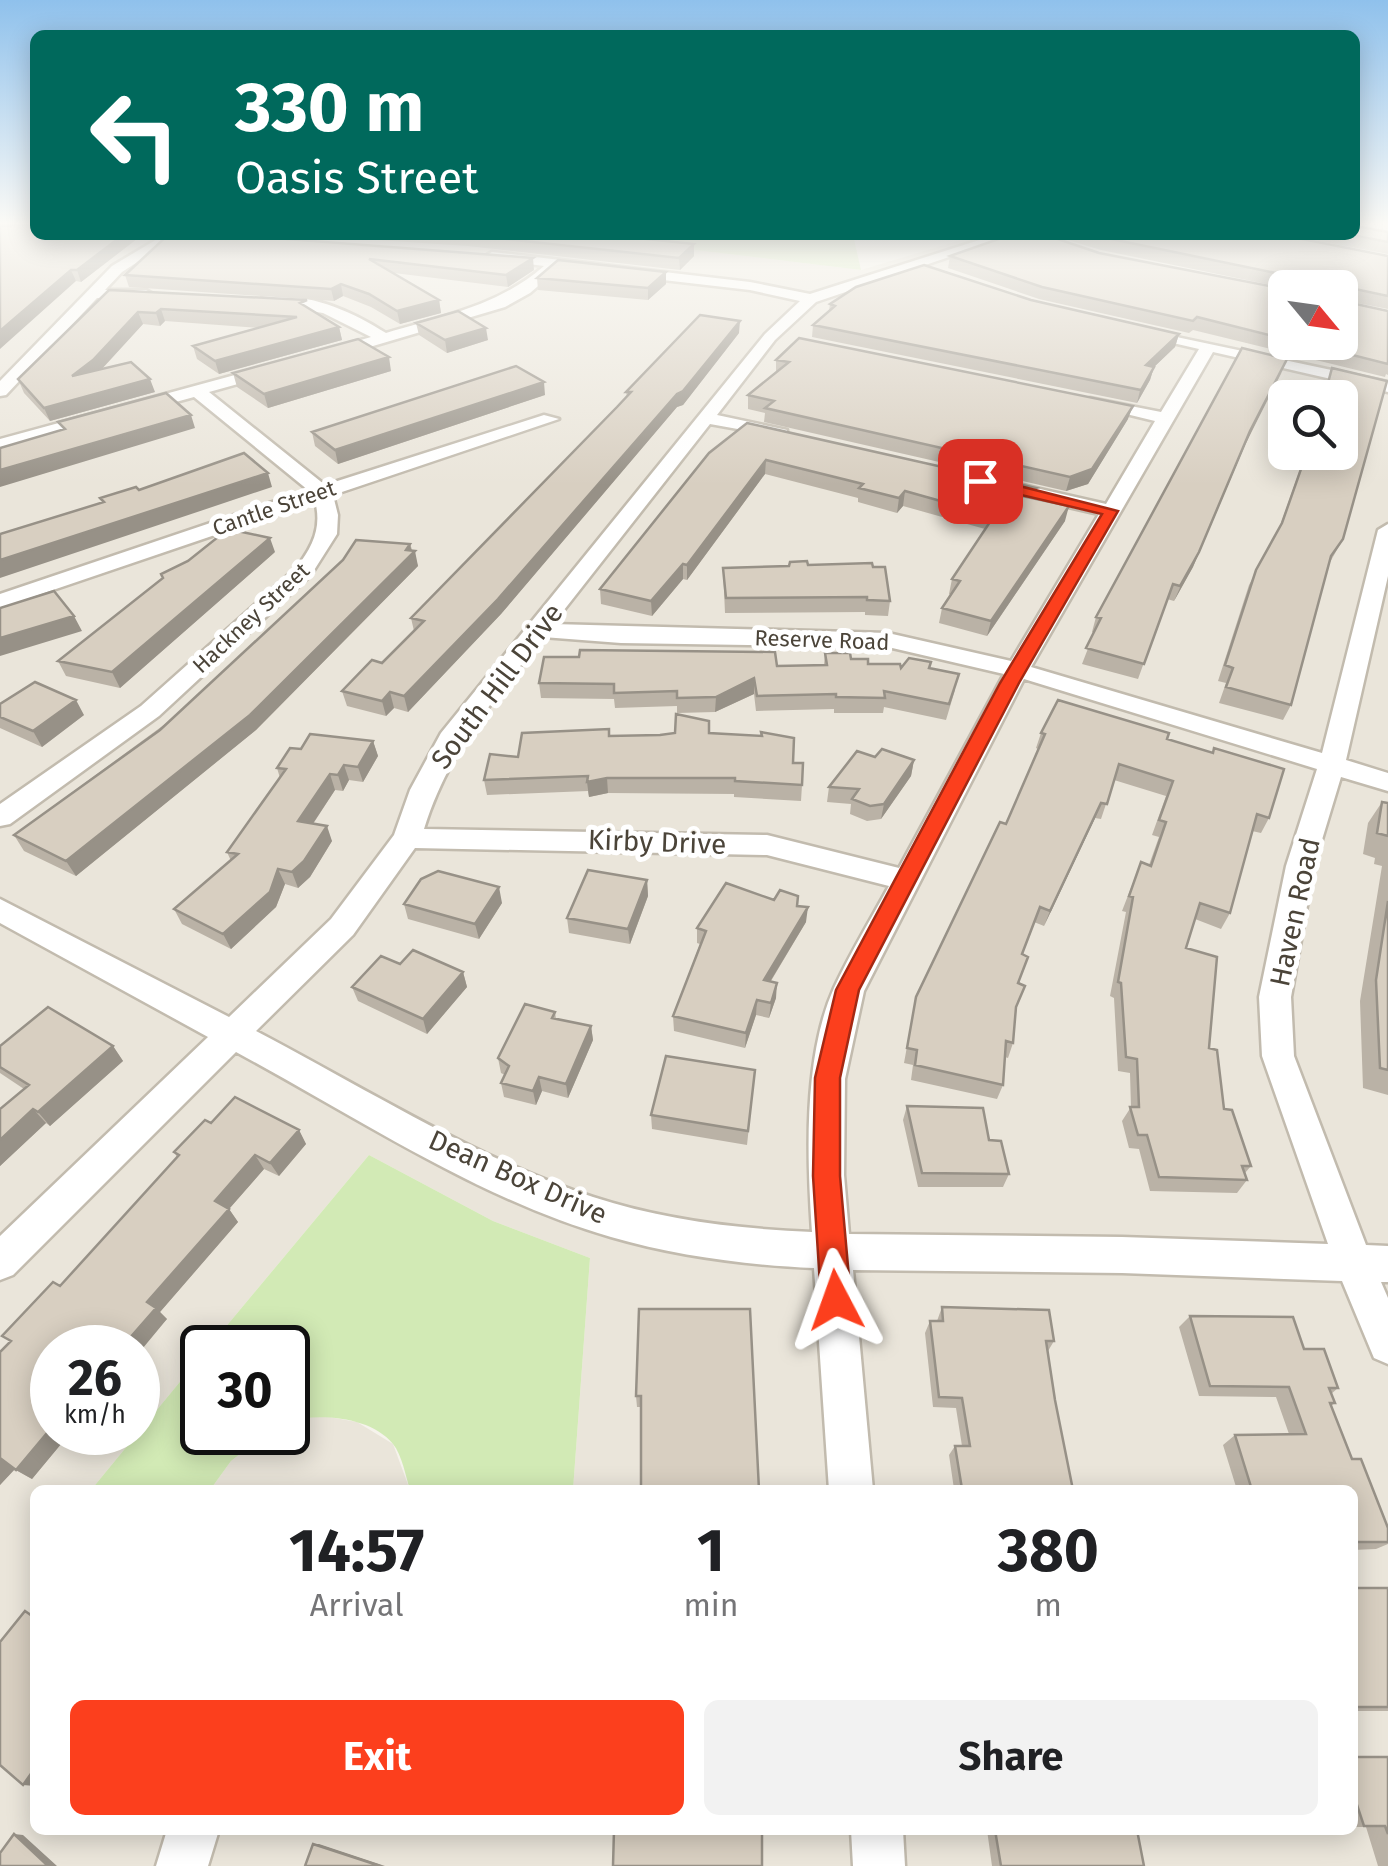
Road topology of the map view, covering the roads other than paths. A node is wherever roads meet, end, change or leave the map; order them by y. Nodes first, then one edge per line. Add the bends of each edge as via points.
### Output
1 (77, 311) edge
2 (339, 311) edge
3 (476, 311) edge
4 (801, 311) edge
5 (1131, 329) edge
6 (384, 338) junction
7 (1208, 347) junction
8 (309, 359) edge
9 (290, 364) edge
10 (1388, 387) edge
11 (196, 390) junction
12 (0, 391) edge
13 (1070, 399) edge
14 (708, 418) junction
15 (1165, 418) junction
16 (550, 419) dead end
17 (801, 439) edge
18 (3, 441) edge
19 (975, 480) edge
20 (322, 492) junction
21 (1110, 511) junction
22 (1388, 530) edge
23 (0, 601) edge
24 (536, 630) junction
25 (1019, 670) junction
26 (1332, 765) junction
27 (1388, 782) edge
28 (0, 817) edge
29 (407, 838) junction
30 (903, 879) junction
31 (0, 910) edge
32 (232, 1034) junction
33 (833, 1253) junction
34 (0, 1262) edge
35 (1371, 1264) edge
36 (1388, 1344) edge
37 (851, 1485) edge
38 (191, 1835) edge
39 (877, 1835) edge
40 (182, 1866) edge
41 (880, 1866) edge

1 - 12 street
2 - 6 street
3 - 6 street
4 - 14 street, South Hill Drive
5 - 7 street
6 - 8 street
7 - 10 street
7 - 15 street
9 - 11 street
11 - 18 street
11 - 20 street
13 - 15 street
14 - 17 street
14 - 24 street, South Hill Drive
15 - 21 street
16 - 20 street, Cantle Street
19 - 21 street
20 - 23 street, Cantle Street
20 - 28 street, Hackney Street via 330,530 304,572 150,711
21 - 25 street
22 - 26 street, Haven Road
24 - 25 street, Reserve Road via 888,640
24 - 29 street, South Hill Drive via 440,754
25 - 26 street, Reserve Road
25 - 30 street
26 - 27 street, Reserve Road
26 - 35 street, Haven Road via 1300,866 1275,998 1278,1056
29 - 30 street, Kirby Drive via 767,845
29 - 32 street, South Hill Drive via 342,927
30 - 33 street via 848,990 828,1078
31 - 32 street, Dean Box Drive
32 - 33 street, Dean Box Drive via 546,1196 626,1224 714,1242
32 - 34 street, South Hill Drive
33 - 35 street, Dean Box Drive
33 - 37 street
35 - 36 street, Haven Road
38 - 40 street
39 - 41 street

